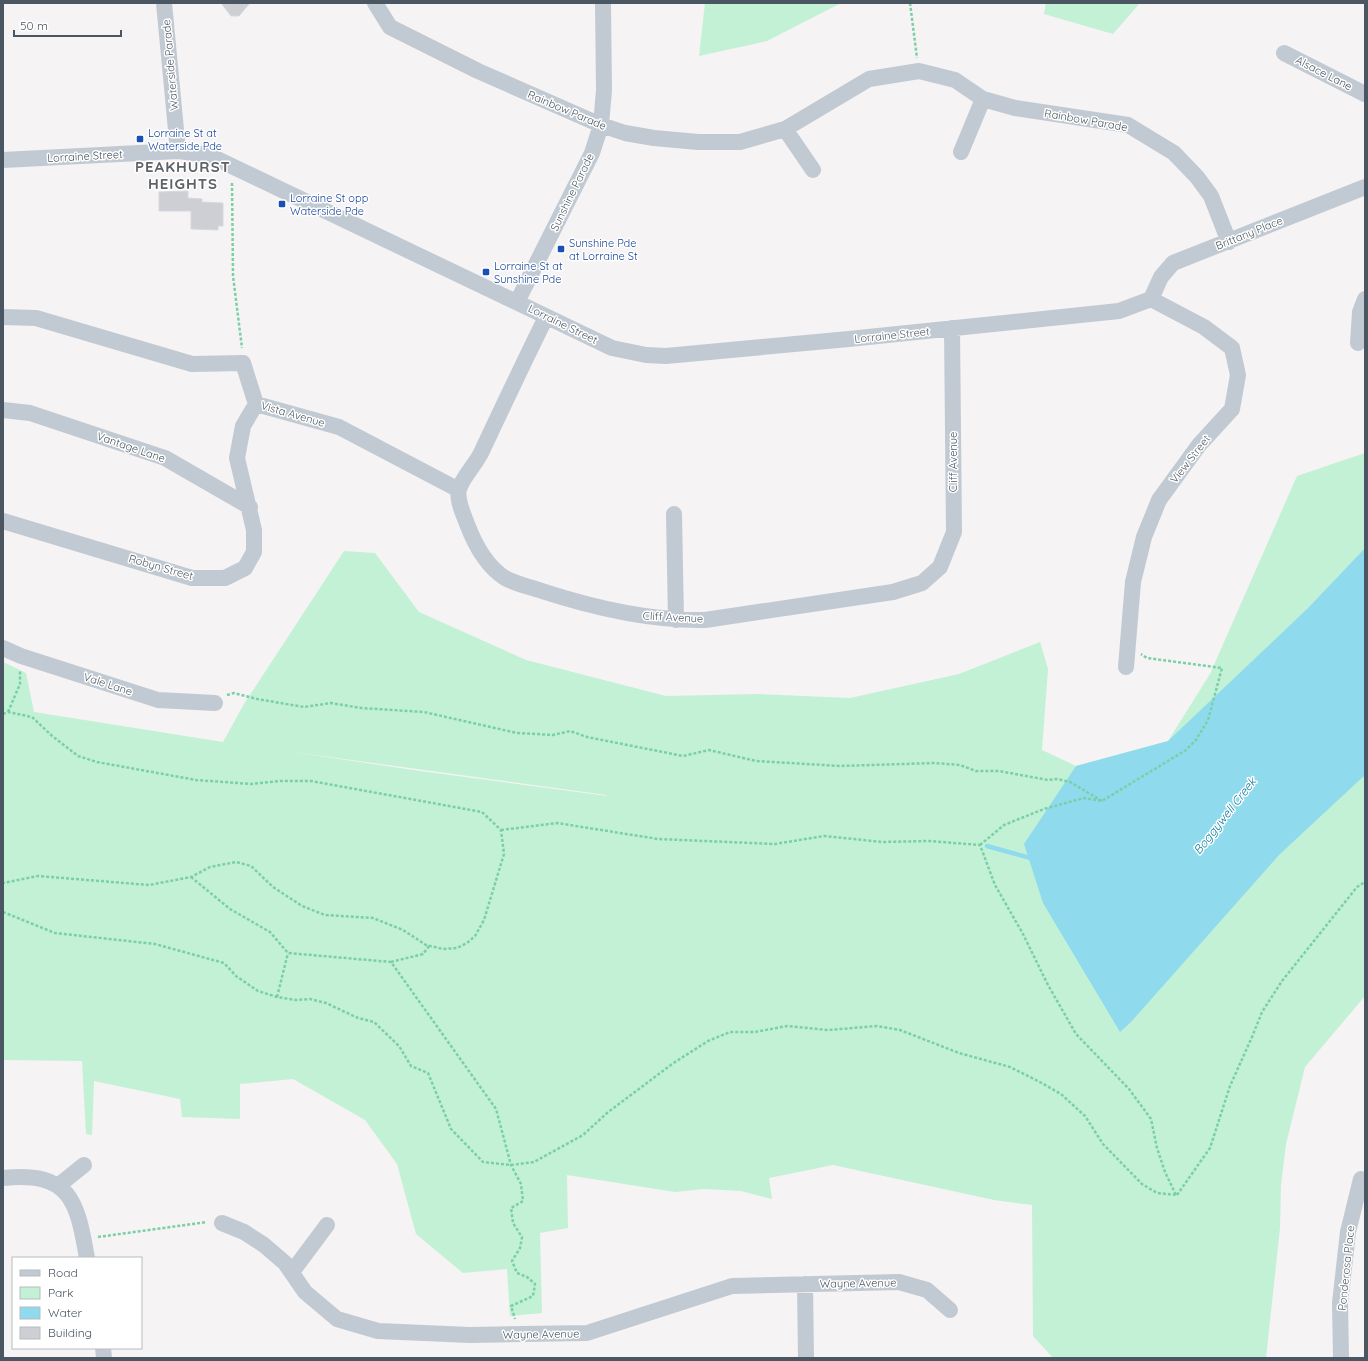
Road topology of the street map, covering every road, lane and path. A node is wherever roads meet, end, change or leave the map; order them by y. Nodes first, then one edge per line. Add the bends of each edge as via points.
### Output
1 (164, 3) edge
2 (375, 3) edge
3 (603, 3) edge
4 (910, 3) edge
5 (1284, 53) dead end
6 (919, 71) junction
7 (1365, 94) edge
8 (983, 99) junction
9 (601, 125) junction
10 (785, 129) junction
11 (178, 151) junction
12 (961, 152) dead end
13 (3, 160) edge
14 (813, 170) dead end
15 (232, 183) dead end
16 (1365, 187) edge
17 (1229, 242) junction
18 (1151, 299) junction
19 (1365, 299) edge
20 (517, 302) junction
21 (3, 317) edge
22 (546, 317) junction
23 (952, 328) junction
24 (1358, 343) dead end
25 (243, 363) junction
26 (256, 404) junction
27 (3, 410) edge
28 (459, 490) junction
29 (250, 507) junction
30 (674, 514) dead end
31 (3, 521) edge
32 (676, 620) junction
33 (1127, 645) junction
34 (3, 648) edge
35 (21, 656) junction
36 (1126, 667) dead end
37 (216, 703) joint
38 (8, 712) junction
39 (3, 714) edge
40 (1102, 801) junction
41 (502, 830) junction
42 (980, 845) junction
43 (191, 877) junction
44 (3, 882) edge
45 (1365, 882) edge
46 (3, 912) edge
47 (429, 946) junction
48 (288, 953) junction
49 (391, 962) junction
50 (277, 997) junction
51 (84, 1165) dead end
52 (511, 1165) junction
53 (3, 1178) edge
54 (1361, 1179) dead end
55 (59, 1185) junction
56 (1176, 1195) junction
57 (222, 1223) joint
58 (327, 1224) dead end
59 (84, 1239) junction
60 (87, 1257) edge
61 (292, 1272) junction
62 (805, 1284) junction
63 (950, 1310) dead end
64 (519, 1320) dead end
65 (806, 1358) edge
66 (1341, 1358) edge

1 - 11 street, Waterside Parade
2 - 9 street, Rainbow Parade via 390,27 478,71
3 - 9 street, Sunshine Parade via 604,90
4 - 6 path
5 - 7 street, Alsace Lane
6 - 8 street, Rainbow Parade via 955,80
6 - 10 street, Rainbow Parade via 869,79
8 - 12 street
8 - 17 street, Rainbow Parade via 1015,108 1128,125 1174,153 1197,177 1211,196
9 - 10 street, Rainbow Parade via 632,134 698,142 740,142
9 - 20 street, Sunshine Parade via 592,153
10 - 14 street
11 - 13 street, Lorraine Street
11 - 20 street, Lorraine Street via 217,159
15 - 25 path via 233,276
16 - 17 street, Brittany Place
17 - 18 street, Brittany Place via 1173,263 1161,277
18 - 23 street, Lorraine Street via 1119,311
18 - 33 street, View Street via 1204,327 1232,348 1238,375 1232,409 1199,445 1159,500 1144,537 1133,582
19 - 24 street via 1360,312
20 - 22 street, Lorraine Street
21 - 25 street via 36,318 192,364
22 - 23 street, Lorraine Street via 612,348 666,356
22 - 28 street via 475,464
23 - 32 street, Cliff Avenue via 954,532 940,567 922,583 893,592 704,620
25 - 26 street, Vista Avenue
26 - 28 street, Vista Avenue via 339,427
26 - 29 street, Robyn Street via 243,426 237,458
27 - 29 street, Vantage Lane via 30,413 165,458
28 - 32 street, Cliff Avenue via 460,504 472,537 490,565 505,578 555,596 627,613
29 - 31 street, Robyn Street via 254,552 245,568 225,578 192,578
30 - 32 street
33 - 36 street, View Street
33 - 40 path via 1148,658 1222,668 1208,720 1196,740 1158,769
34 - 35 street, Vale Lane
35 - 37 street, Vale Lane via 158,700
35 - 38 path via 20,684
37 - 40 path via 234,692 257,699 304,707 330,703 361,708 424,712 517,733 553,734 570,731 587,738 682,756 709,750 763,761 840,766 934,763 960,765 976,771 999,771 1070,782
38 - 39 path
38 - 41 path via 32,717 78,756 97,762 196,780 251,784 311,781 482,812
40 - 42 path via 1084,798 1044,808 1004,825
41 - 42 path via 557,823 658,839 776,844 824,836 882,842 929,841
41 - 47 path via 504,854 484,920 475,936 457,948
42 - 56 path via 996,885 1076,1034 1129,1089 1150,1119 1165,1172
43 - 44 path via 149,885 38,876
43 - 47 path via 210,867 236,862 251,866 273,887 302,906 325,915 373,918 402,930
43 - 48 path via 230,908 270,932
45 - 56 path via 1357,888 1282,981 1262,1012 1230,1086 1210,1148
46 - 50 path via 54,933 155,944 224,963 236,976 258,991
47 - 49 path via 423,954
48 - 49 path
48 - 50 path
49 - 52 path via 496,1109
50 - 52 path via 310,999 326,1003 358,1018 374,1022 399,1046 411,1066 428,1073 451,1129 483,1162
51 - 55 street
52 - 56 path via 534,1162 582,1134 672,1064 708,1041 730,1032 755,1032 787,1026 828,1030 877,1026 900,1030 959,1053 1010,1067 1038,1081 1061,1094 1085,1116 1103,1144 1142,1184 1157,1193
52 - 64 path via 521,1184 523,1201 511,1208 513,1223 522,1237 520,1248 512,1261 517,1273 535,1284 533,1296 511,1306 513,1318
53 - 55 street via 42,1178
54 - 66 street, Ponderosa Place via 1348,1232 1340,1303
55 - 59 street via 73,1202
57 - 59 path via 200,1222
57 - 61 street, Wayne Avenue via 244,1232 264,1245 285,1262
58 - 61 street
59 - 60 street
61 - 62 street, Wayne Avenue via 305,1292 337,1319 378,1331 470,1335 587,1333 732,1286
62 - 63 street, Wayne Avenue via 899,1282 927,1290
62 - 65 street, Wayne Avenue

